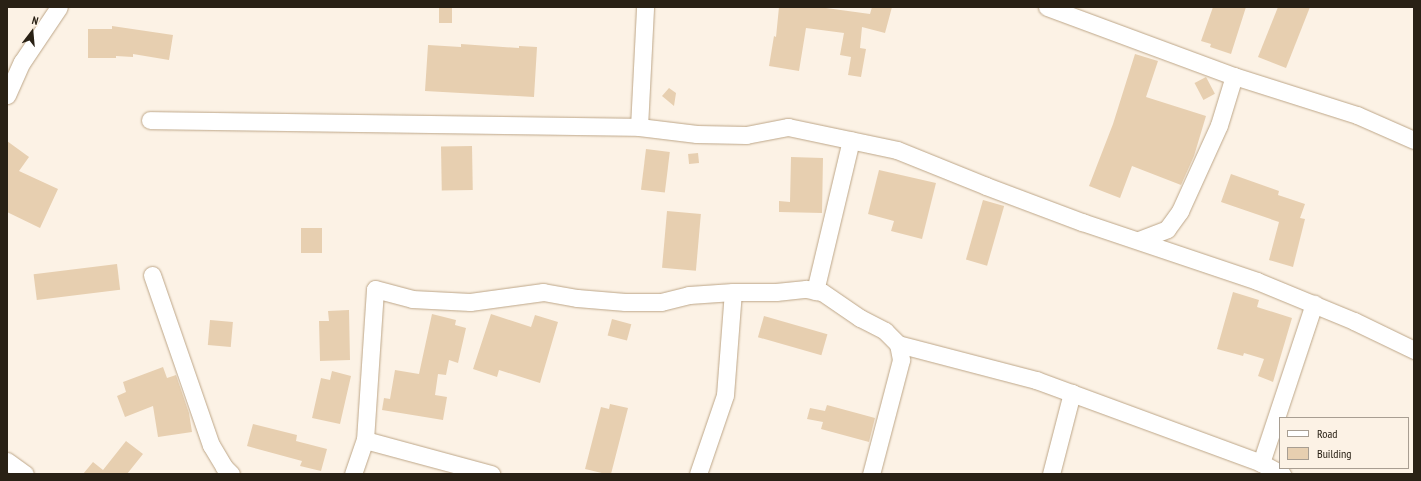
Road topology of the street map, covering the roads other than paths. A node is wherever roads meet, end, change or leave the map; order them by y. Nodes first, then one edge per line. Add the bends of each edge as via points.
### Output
1 (59, 7) edge
2 (645, 7) edge
3 (1047, 7) edge
4 (1234, 76) junction
5 (7, 95) edge
6 (150, 120) dead end
7 (639, 127) junction
8 (851, 140) junction
9 (1414, 140) edge
10 (1139, 240) junction
11 (152, 274) dead end
12 (815, 291) junction
13 (732, 292) junction
14 (1314, 304) junction
15 (898, 344) junction
16 (1414, 350) edge
17 (1072, 393) junction
18 (365, 440) junction
19 (7, 461) edge
20 (1261, 463) junction
21 (25, 474) edge
22 (231, 474) edge
23 (353, 474) edge
24 (491, 474) edge
25 (698, 474) edge
26 (871, 474) edge
27 (1051, 474) edge
28 (1282, 474) edge

1 - 5 street via 22,62
2 - 7 street
3 - 4 street
4 - 9 street via 1357,115
4 - 10 street via 1219,125 1180,211 1166,229
6 - 7 street
7 - 8 street via 697,134 739,134 788,128
8 - 10 street via 897,150 1082,222
8 - 12 street
10 - 14 street via 1257,281
11 - 22 street via 211,445
12 - 13 street via 806,289
12 - 15 street via 822,292 860,318 885,330
13 - 18 street via 689,295 661,302 577,298 543,292 470,302 412,299 375,289
13 - 25 street via 725,395
14 - 16 street
14 - 20 street
15 - 17 street via 1036,380
15 - 26 street via 901,360
17 - 20 street
17 - 27 street
18 - 23 street
18 - 24 street
19 - 21 street
20 - 28 street

